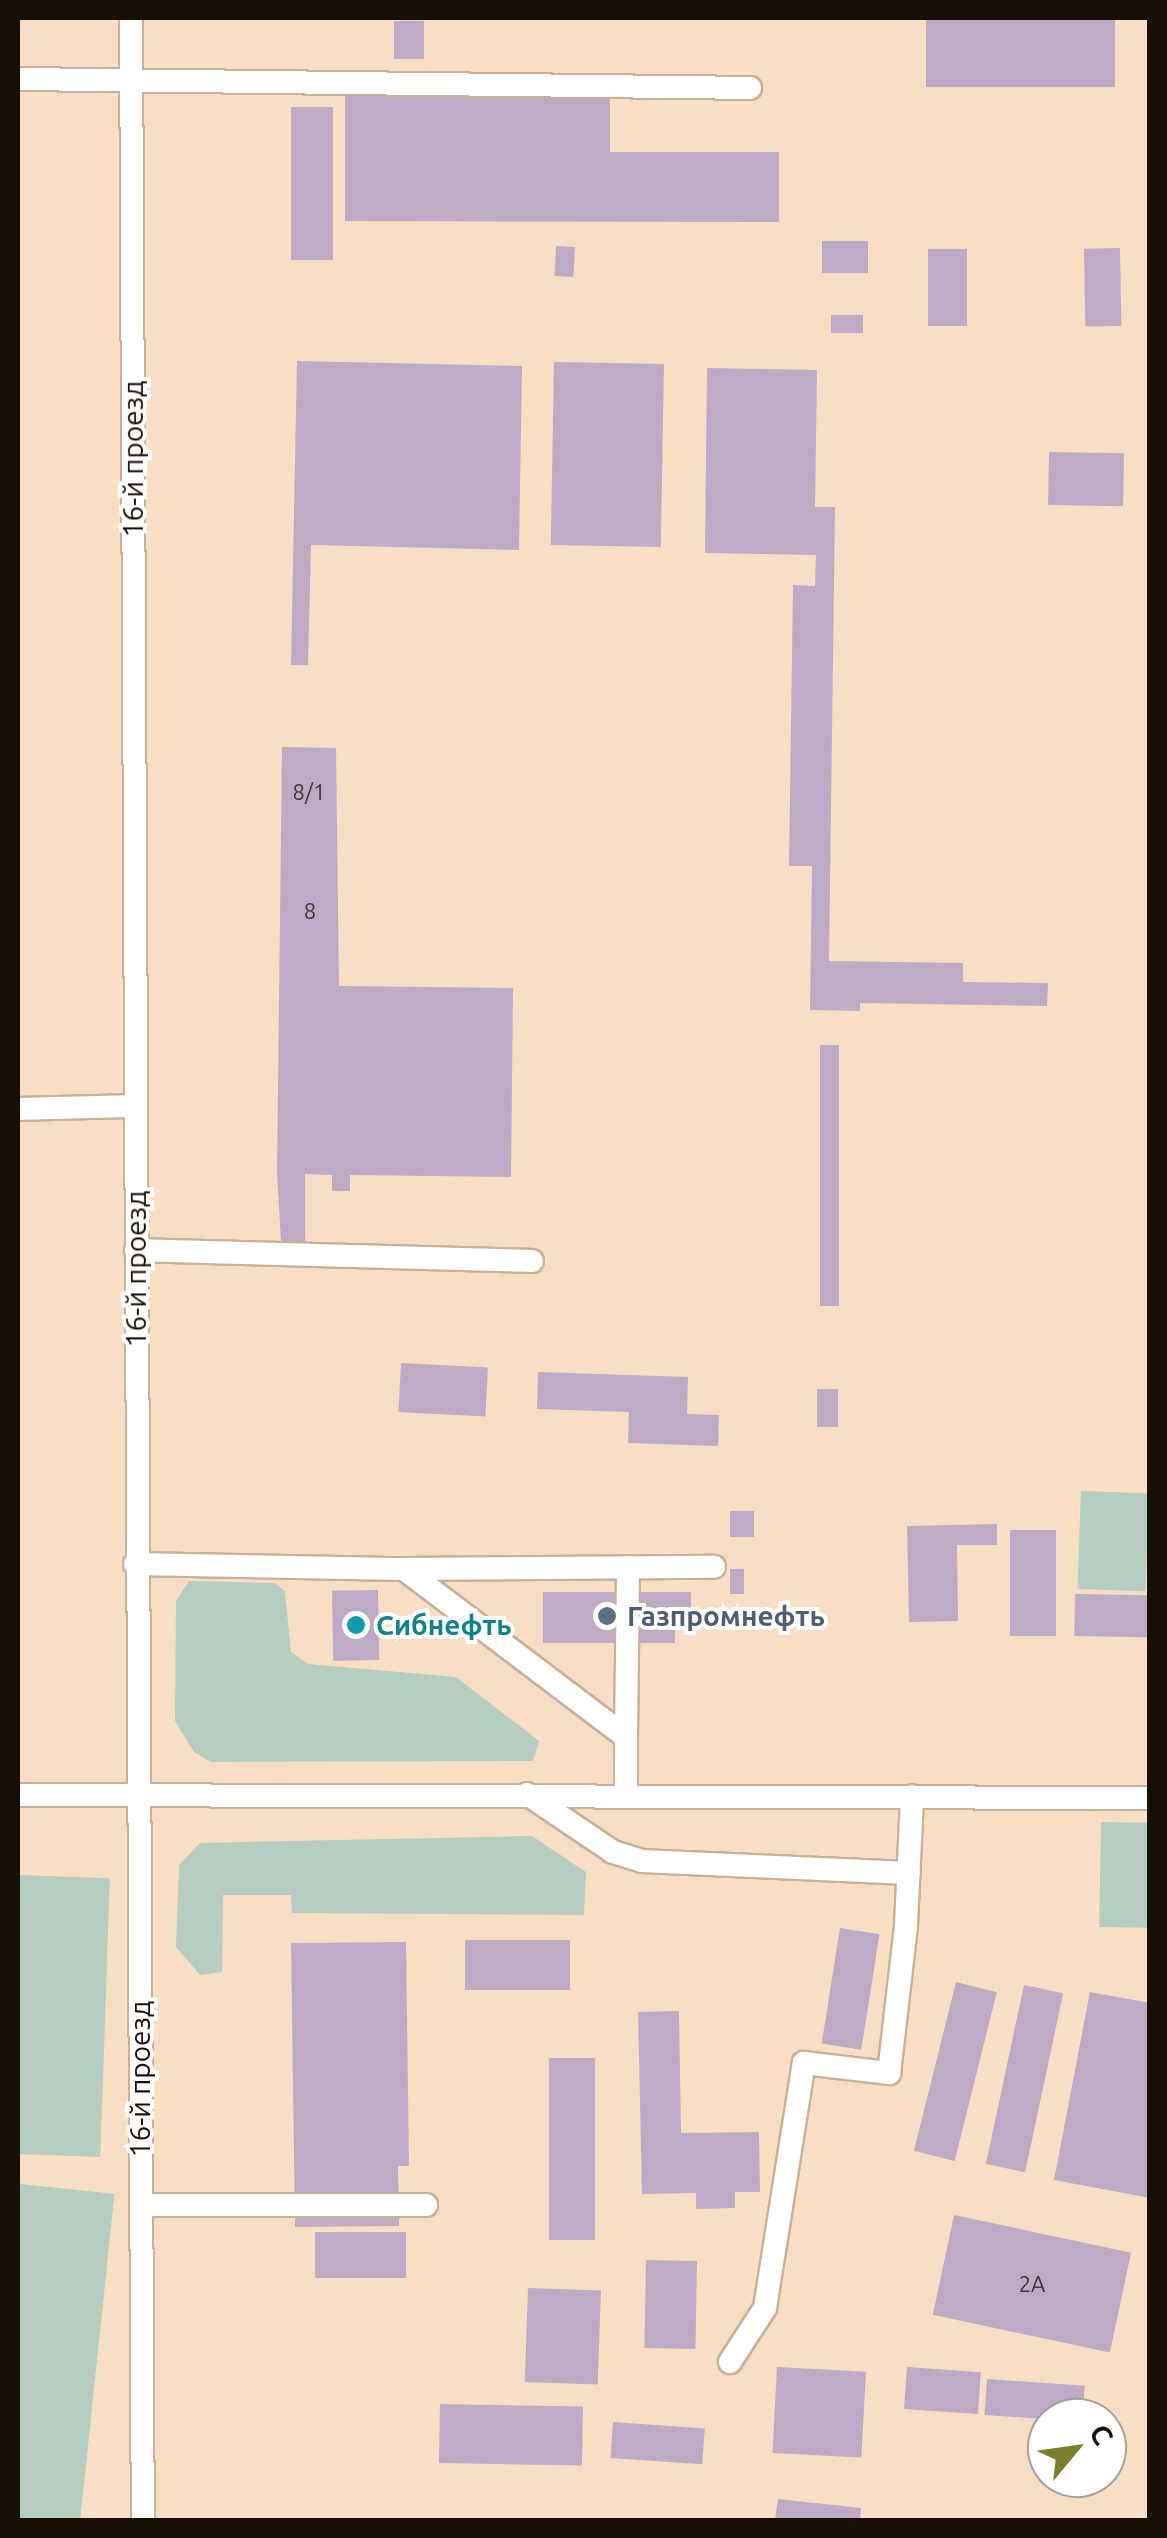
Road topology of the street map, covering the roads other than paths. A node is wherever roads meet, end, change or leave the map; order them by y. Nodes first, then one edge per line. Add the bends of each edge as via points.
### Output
1 (131, 18) edge
2 (18, 79) edge
3 (132, 84) junction
4 (750, 88) dead end
5 (136, 1106) junction
6 (18, 1109) edge
7 (136, 1250) junction
8 (532, 1261) dead end
9 (134, 1564) junction
10 (628, 1567) junction
11 (714, 1567) dead end
12 (404, 1569) junction
13 (626, 1737) junction
14 (527, 1794) junction
15 (138, 1795) junction
16 (18, 1796) edge
17 (626, 1796) junction
18 (912, 1796) junction
19 (1150, 1798) edge
20 (908, 1873) junction
21 (141, 2205) junction
22 (426, 2205) dead end
23 (730, 2362) dead end
24 (143, 2520) edge

1 - 3 street, 16-й проезд
2 - 3 street
3 - 4 street
3 - 5 street, 16-й проезд
5 - 6 street
5 - 7 street, 16-й проезд
7 - 8 street
7 - 9 street, 16-й проезд
9 - 12 street
9 - 15 street, 16-й проезд
10 - 11 street
10 - 12 street
10 - 13 street
12 - 13 street
13 - 17 street
14 - 15 street
14 - 17 street
14 - 20 street via 613,1852 642,1861
15 - 16 street
15 - 21 street, 16-й проезд
17 - 18 street
18 - 19 street
18 - 20 street
20 - 23 street via 889,2073 804,2063 765,2308
21 - 22 street
21 - 24 street, 16-й проезд

